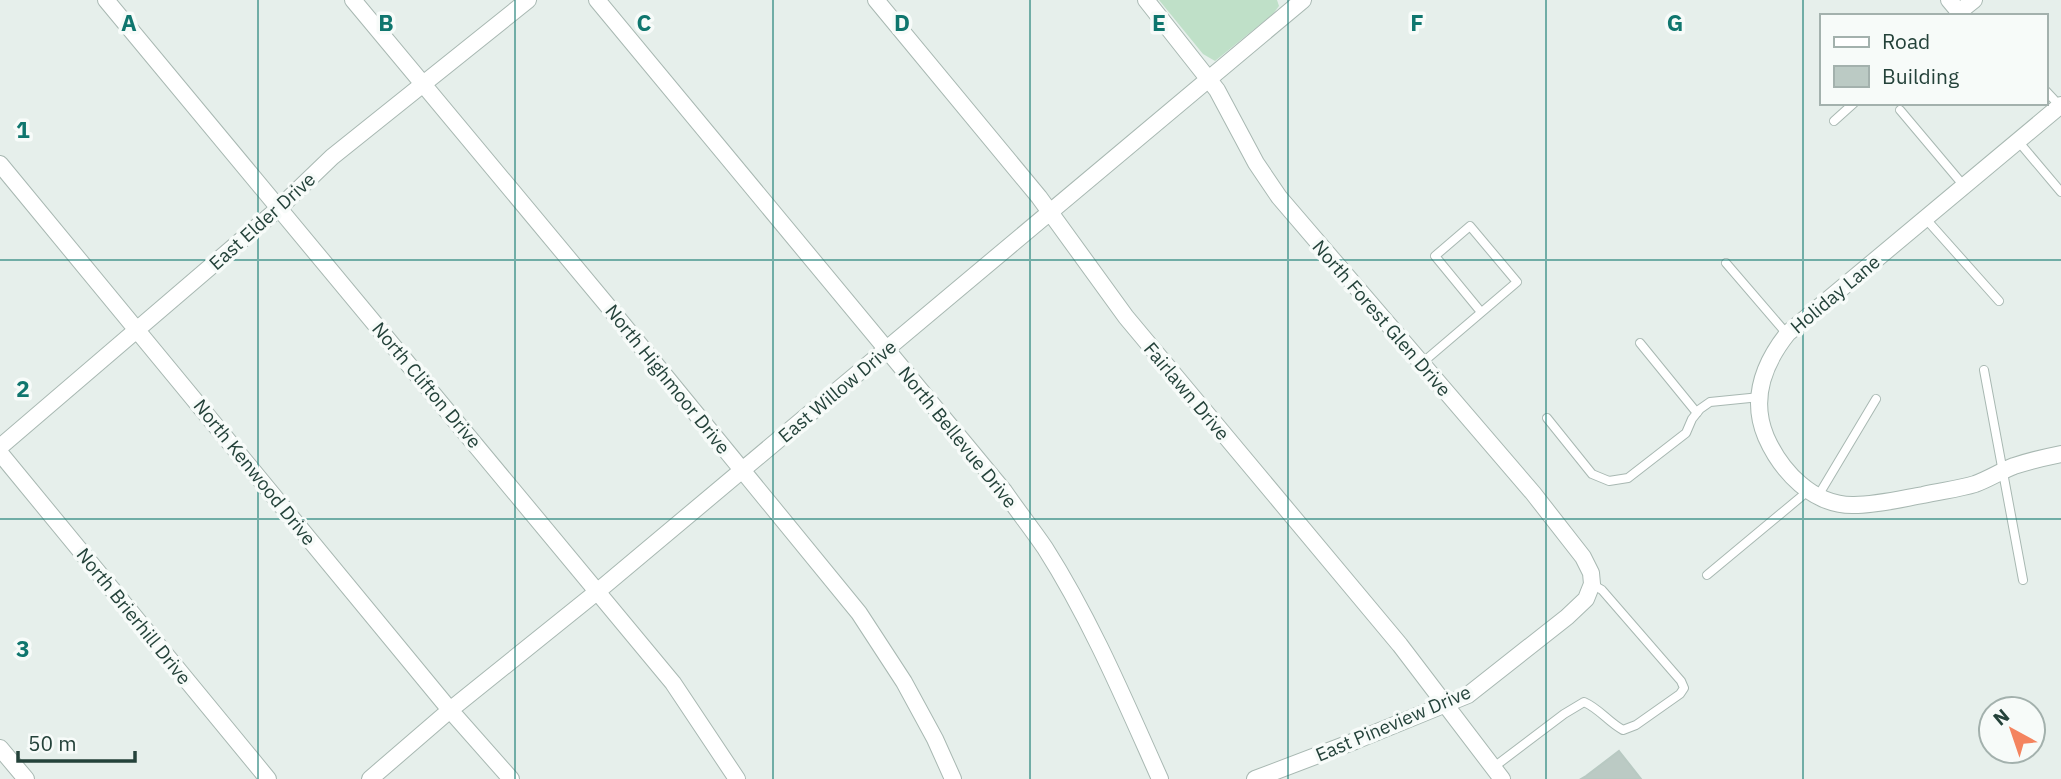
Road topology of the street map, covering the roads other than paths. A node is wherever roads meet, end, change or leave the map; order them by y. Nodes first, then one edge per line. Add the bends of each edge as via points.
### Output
1 (106, 0) edge
2 (353, 0) edge
3 (528, 0) edge
4 (597, 0) edge
5 (876, 0) edge
6 (1146, 0) edge
7 (1974, 0) edge
8 (1298, 2) edge
9 (1954, 9) edge
10 (1209, 79) junction
11 (423, 85) junction
12 (2047, 92) edge
13 (1852, 105) edge
14 (2060, 105) edge
15 (1900, 110) dead end
16 (1834, 121) dead end
17 (2018, 141) junction
18 (0, 164) edge
19 (1964, 186) junction
20 (2061, 192) edge
21 (279, 208) junction
22 (1050, 212) junction
23 (1926, 218) junction
24 (1726, 263) dead end
25 (1999, 301) dead end
26 (1481, 312) junction
27 (138, 330) junction
28 (1787, 334) junction
29 (1640, 343) dead end
30 (887, 349) junction
31 (1422, 363) junction
32 (1984, 370) dead end
33 (1759, 397) junction
34 (1876, 399) dead end
35 (1697, 413) junction
36 (1547, 418) dead end
37 (0, 447) edge
38 (0, 453) edge
39 (2061, 454) edge
40 (742, 470) junction
41 (2002, 472) junction
42 (1813, 493) junction
43 (1707, 575) dead end
44 (2023, 580) dead end
45 (1592, 584) junction
46 (598, 591) junction
47 (1445, 704) junction
48 (450, 710) junction
49 (0, 748) edge
50 (1498, 773) edge
51 (26, 779) edge
52 (268, 779) edge
53 (370, 779) edge
54 (512, 779) edge
55 (737, 779) edge
56 (953, 779) edge
57 (1160, 779) edge
58 (1255, 779) edge

1 - 21 street, North Clifton Drive
2 - 11 street, North Highmoor Drive
3 - 11 street, East Elder Drive
4 - 30 street, North Bellevue Drive
5 - 22 street, Fairlawn Drive
6 - 10 street, North Forest Glen Drive
7 - 9 street
8 - 10 street, East Willow Drive
10 - 22 street, East Willow Drive
10 - 31 street, North Forest Glen Drive via 1279,197
11 - 21 street, East Elder Drive via 332,157
11 - 40 street, North Highmoor Drive
12 - 14 lane
13 - 16 lane
14 - 17 street, Holiday Lane
15 - 19 lane
17 - 19 street, Holiday Lane
17 - 20 lane
18 - 27 street, North Kenwood Drive
19 - 23 street, Holiday Lane
21 - 27 street, East Elder Drive
21 - 46 street, North Clifton Drive
22 - 30 street, East Willow Drive
22 - 47 street, Fairlawn Drive via 1125,317
23 - 25 lane
23 - 28 street, Holiday Lane
24 - 28 lane
26 - 26 lane via 1517,282 1470,226 1435,256
26 - 31 lane
27 - 37 street, East Elder Drive
27 - 48 street, North Kenwood Drive
28 - 33 street, Holiday Lane via 1763,375
29 - 35 lane
30 - 40 street, East Willow Drive
30 - 57 street, North Bellevue Drive via 1045,548 1110,667
31 - 45 street, North Forest Glen Drive via 1583,557
32 - 41 lane
33 - 35 lane via 1710,402
33 - 42 street, Holiday Lane via 1762,425 1774,454 1786,471
34 - 42 lane
35 - 36 lane via 1686,433 1628,478 1609,481 1592,474
38 - 52 street, North Brierhill Drive
39 - 41 street, Holiday Lane
40 - 46 street, East Willow Drive
40 - 56 street, North Highmoor Drive via 859,613 904,682
41 - 42 street, Holiday Lane via 1974,484 1852,505
41 - 44 lane
42 - 43 lane
45 - 47 street, East Pineview Drive via 1586,599 1556,625 1468,695
45 - 50 lane via 1602,590 1684,688 1623,730 1584,702
46 - 48 street, East Willow Drive
46 - 55 street, North Clifton Drive via 673,683
47 - 50 street, Fairlawn Drive
47 - 58 street, East Pineview Drive
48 - 53 street, East Willow Drive
48 - 54 street, North Kenwood Drive
49 - 51 street

